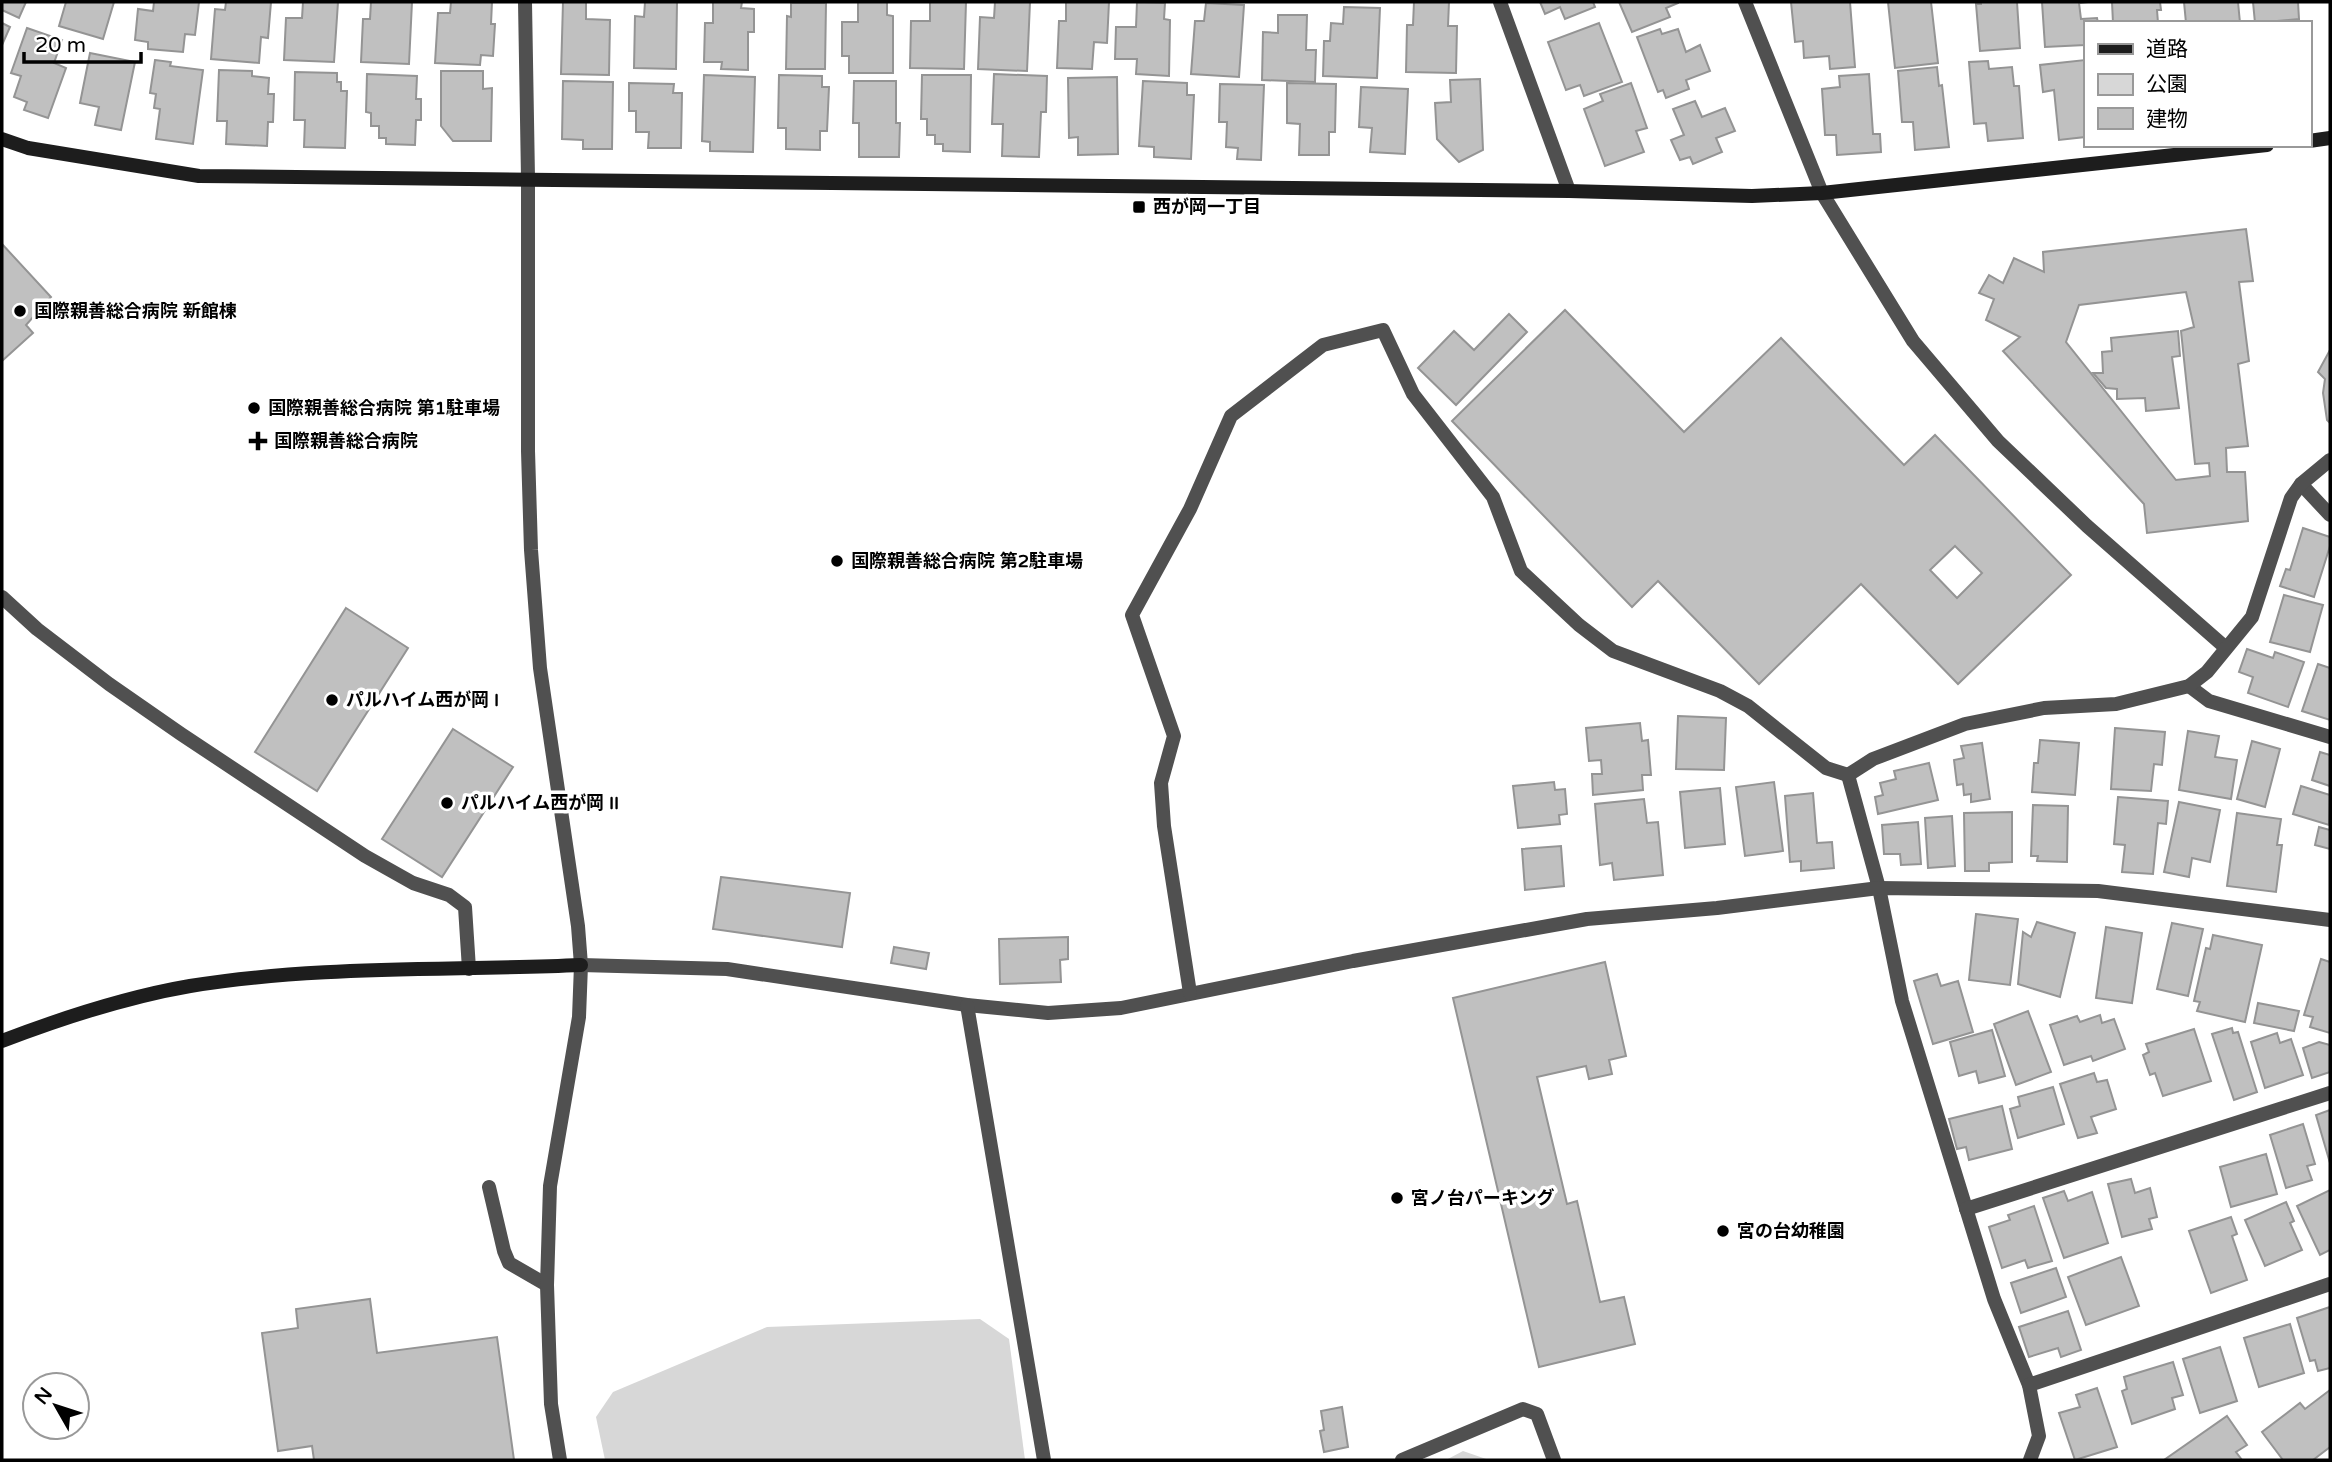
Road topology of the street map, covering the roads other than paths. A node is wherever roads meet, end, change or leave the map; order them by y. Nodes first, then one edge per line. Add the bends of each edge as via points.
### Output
1 (525, 2) edge
2 (1500, 2) edge
3 (1745, 2) edge
4 (2330, 138) edge
5 (2, 139) edge
6 (2311, 141) edge
7 (2248, 147) edge
8 (528, 178) junction
9 (1569, 191) junction
10 (1822, 193) junction
11 (2330, 460) edge
12 (2301, 484) junction
13 (2330, 515) edge
14 (2, 597) edge
15 (2226, 648) junction
16 (2189, 687) junction
17 (2330, 737) edge
18 (1848, 775) junction
19 (1880, 888) junction
20 (2330, 920) edge
21 (581, 965) junction
22 (469, 969) junction
23 (1190, 993) junction
24 (967, 1005) junction
25 (2, 1041) edge
26 (2330, 1093) edge
27 (489, 1187) dead end
28 (1966, 1209) junction
29 (2330, 1284) edge
30 (547, 1285) junction
31 (2029, 1385) junction
32 (560, 1460) edge
33 (1044, 1460) edge
34 (1402, 1460) edge
35 (1554, 1460) edge
36 (2030, 1460) edge

1 - 8 street
2 - 9 street
3 - 10 street
4 - 6 street
5 - 8 street via 28,148 199,176
7 - 10 street
8 - 9 street
8 - 21 street via 531,550 540,668
9 - 10 street via 1752,196
10 - 15 street via 1913,341 1998,441
11 - 12 street
12 - 13 street
12 - 15 street via 2291,498 2252,617
14 - 22 street via 37,629 181,734 365,856 466,907
15 - 16 street
16 - 17 street via 2209,701
16 - 18 street via 2116,704 2044,708 1965,724 1873,759
18 - 19 street
18 - 23 street via 1826,768 1748,706 1613,651 1579,625 1521,570 1493,496 1413,394 1383,330 1323,345 1231,416 1190,509 1132,615 1174,736 1161,783
19 - 20 street via 2098,891
19 - 23 street via 1587,919
19 - 28 street via 1902,1001
21 - 22 street
21 - 24 street via 727,969
21 - 30 street via 579,1017 550,1186
22 - 25 street via 274,975 188,986 103,1007
23 - 24 street via 1121,1008 1048,1013
24 - 33 street
26 - 28 street
27 - 30 street via 509,1263
28 - 31 street via 1994,1299
29 - 31 street
30 - 32 street via 551,1404
31 - 36 street via 2039,1436
34 - 35 street via 1523,1409 1537,1414

